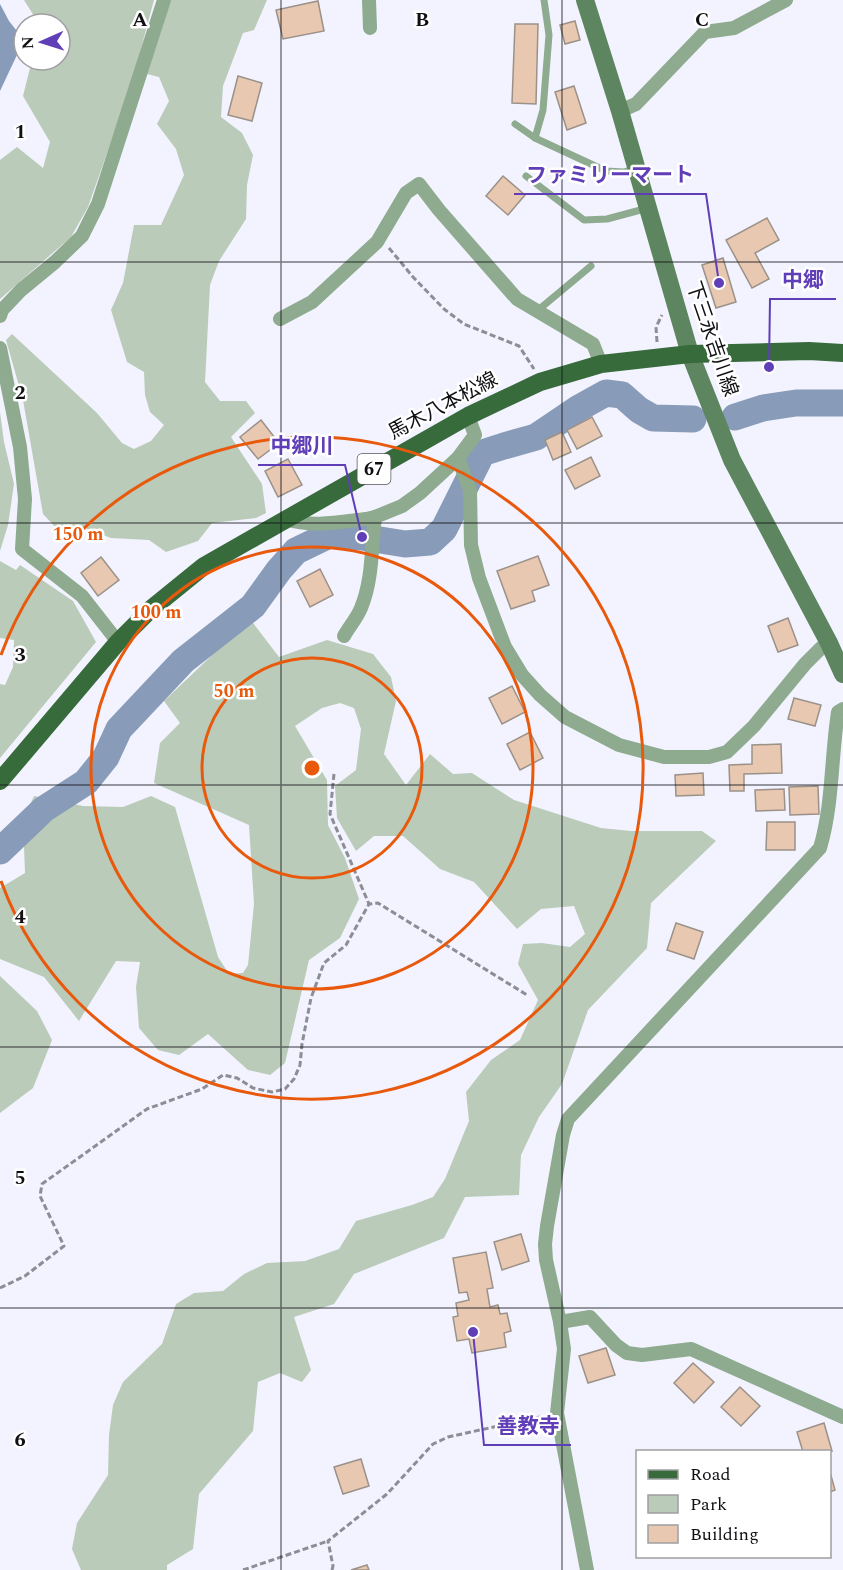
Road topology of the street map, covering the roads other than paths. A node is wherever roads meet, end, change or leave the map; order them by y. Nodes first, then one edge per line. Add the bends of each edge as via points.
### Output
1 (164, 0) edge
2 (369, 0) edge
3 (544, 0) edge
4 (585, 0) edge
5 (786, 0) edge
6 (370, 28) dead end
7 (620, 111) junction
8 (515, 124) dead end
9 (535, 138) junction
10 (636, 168) junction
11 (526, 176) dead end
12 (648, 208) junction
13 (591, 266) dead end
14 (537, 310) junction
15 (0, 316) edge
16 (280, 319) dead end
17 (0, 348) edge
18 (843, 353) edge
19 (690, 354) junction
20 (601, 364) junction
21 (468, 416) junction
22 (458, 458) junction
23 (286, 519) junction
24 (373, 532) junction
25 (344, 636) dead end
26 (118, 642) junction
27 (829, 643) junction
28 (843, 674) edge
29 (843, 709) edge
30 (0, 781) edge
31 (560, 1322) junction
32 (843, 1417) edge
33 (587, 1570) edge

1 - 15 street via 98,204 82,236 21,290
2 - 6 street
3 - 9 lane via 549,35 543,110
4 - 7 main road, 下三永吉川線
5 - 7 street via 734,28 705,32 636,104
7 - 10 main road, 下三永吉川線
8 - 9 lane
9 - 10 lane via 606,171
10 - 12 main road, 下三永吉川線
11 - 12 lane via 584,220 608,219
12 - 19 main road, 下三永吉川線
13 - 14 lane
14 - 16 street via 517,298 419,184 406,193 376,242 312,302
14 - 20 street via 593,344
17 - 26 street via 20,447 25,499 22,549 82,596
18 - 19 main road, 馬木八本松線 / 67
19 - 20 main road, 馬木八本松線 / 67
19 - 27 main road, 下三永吉川線 via 732,460
20 - 21 main road, 馬木八本松線 / 67 via 540,382
21 - 22 street via 475,435
21 - 23 main road, 馬木八本松線 / 67
22 - 24 street
22 - 27 street via 470,490 471,545 479,578 505,646 522,675 565,717 619,745 664,757 709,757 727,752 805,664
23 - 24 street via 299,524
23 - 26 main road, 馬木八本松線 / 67 via 204,566
24 - 25 street via 368,587 361,609
26 - 30 main road, 馬木八本松線 / 67
27 - 28 main road, 下三永吉川線
29 - 31 street via 838,712 826,828 820,848 568,1119 545,1244
31 - 32 street via 590,1317 627,1353 691,1350
31 - 33 street via 564,1349 557,1413

